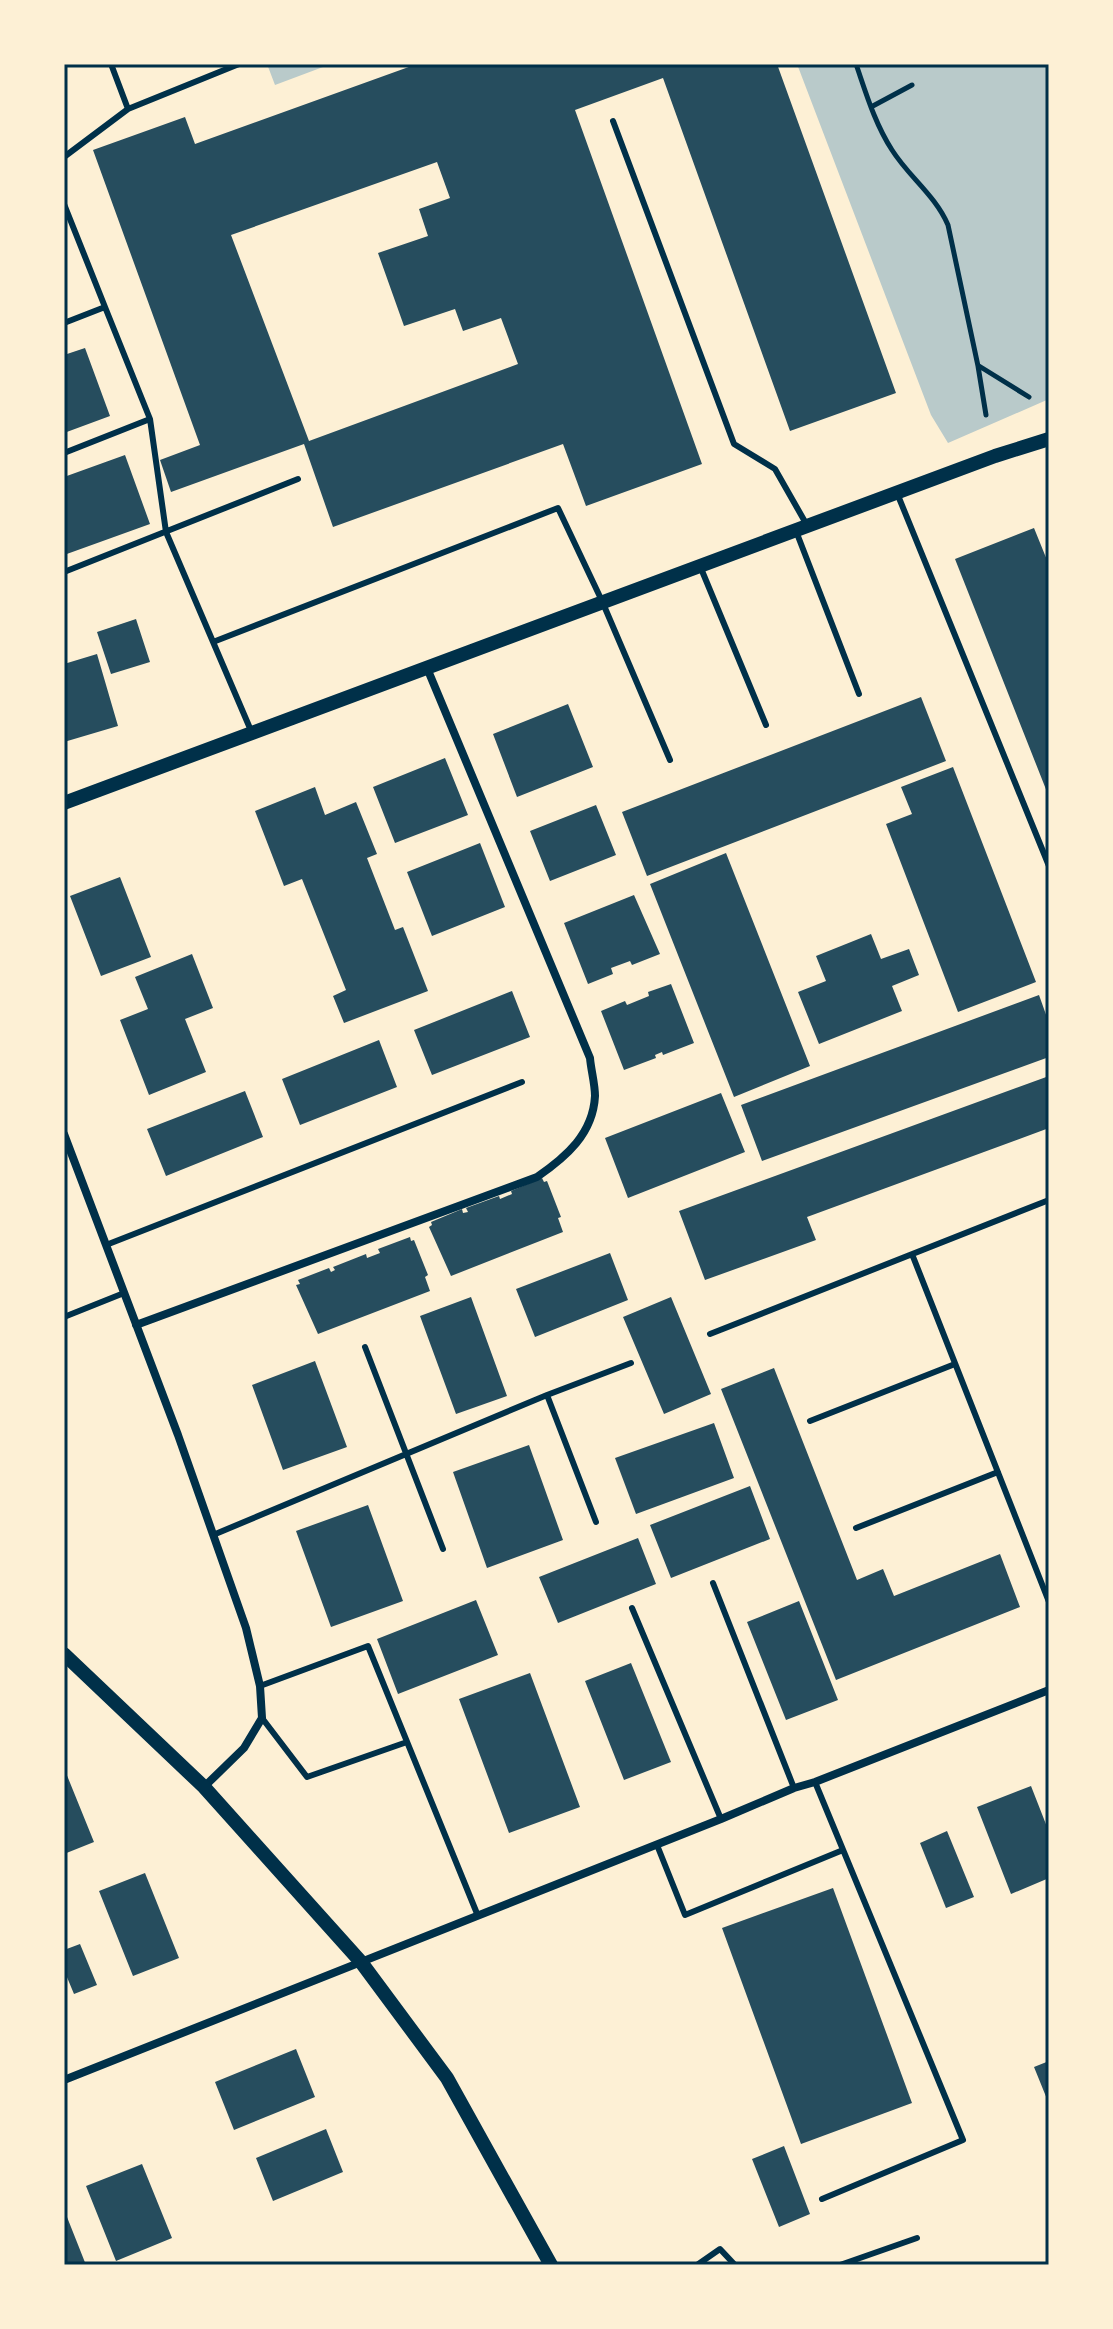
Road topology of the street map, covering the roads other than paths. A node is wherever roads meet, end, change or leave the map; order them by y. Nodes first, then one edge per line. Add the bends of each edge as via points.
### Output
1 (111, 64) edge
2 (239, 64) edge
3 (128, 109) junction
4 (613, 121) dead end
5 (64, 157) edge
6 (64, 204) edge
7 (105, 307) junction
8 (64, 323) edge
9 (150, 419) junction
10 (1049, 439) edge
11 (64, 453) edge
12 (298, 479) dead end
13 (897, 493) junction
14 (802, 529) junction
15 (166, 532) junction
16 (700, 566) junction
17 (64, 572) edge
18 (602, 601) junction
19 (213, 642) junction
20 (427, 668) junction
21 (859, 694) dead end
22 (766, 725) dead end
23 (252, 733) junction
24 (670, 760) dead end
25 (64, 803) edge
26 (1049, 866) edge
27 (522, 1082) dead end
28 (64, 1134) edge
29 (1049, 1200) edge
30 (106, 1245) junction
31 (912, 1254) junction
32 (124, 1293) junction
33 (64, 1317) edge
34 (136, 1325) junction
35 (710, 1334) dead end
36 (365, 1347) dead end
37 (631, 1363) dead end
38 (955, 1364) junction
39 (547, 1395) junction
40 (810, 1421) dead end
41 (407, 1454) junction
42 (998, 1472) junction
43 (596, 1522) dead end
44 (856, 1528) dead end
45 (213, 1535) junction
46 (443, 1549) dead end
47 (713, 1583) dead end
48 (1049, 1602) edge
49 (632, 1608) dead end
50 (64, 1654) edge
51 (260, 1686) junction
52 (1049, 1690) edge
53 (262, 1718) junction
54 (407, 1742) junction
55 (815, 1782) junction
56 (204, 1787) junction
57 (794, 1788) junction
58 (721, 1819) junction
59 (657, 1845) junction
60 (843, 1850) junction
61 (478, 1916) junction
62 (361, 1962) junction
63 (64, 2080) edge
64 (822, 2199) dead end
65 (917, 2238) dead end
66 (551, 2265) edge
67 (697, 2265) edge
68 (735, 2265) edge
69 (840, 2265) edge

1 - 3 lane
2 - 3 lane
3 - 5 lane
4 - 14 lane via 734,444 775,469
6 - 7 lane
7 - 8 lane
7 - 9 lane
9 - 11 lane
9 - 15 lane
10 - 13 street
12 - 15 lane
13 - 14 street
13 - 26 lane
14 - 16 street
14 - 21 lane
15 - 17 lane
15 - 19 lane
16 - 18 street
16 - 22 lane
18 - 19 lane via 558,508
18 - 20 street
18 - 24 lane
19 - 23 lane
20 - 23 street
20 - 34 street via 590,1058 595,1096 584,1132 564,1158 537,1177
23 - 25 street
27 - 30 lane
28 - 30 street
29 - 31 lane
30 - 32 street
31 - 35 lane
31 - 38 lane
32 - 33 lane
32 - 34 street
34 - 45 street
36 - 41 lane
37 - 39 lane
38 - 40 lane
38 - 42 lane
39 - 41 lane
39 - 43 lane
41 - 45 lane
41 - 46 lane
42 - 44 lane
42 - 48 lane
45 - 51 street
47 - 57 lane
49 - 58 lane
50 - 56 street
51 - 53 street
51 - 54 lane via 368,1646
52 - 55 street
53 - 54 lane via 307,1777
53 - 56 street via 244,1748
54 - 61 lane
55 - 57 street
55 - 60 lane
56 - 62 street
57 - 58 street
58 - 59 street
59 - 60 lane via 685,1915
59 - 61 street
60 - 64 lane via 963,2140
61 - 62 street
62 - 63 street
62 - 66 street via 447,2078
65 - 69 lane
67 - 68 lane via 720,2249

